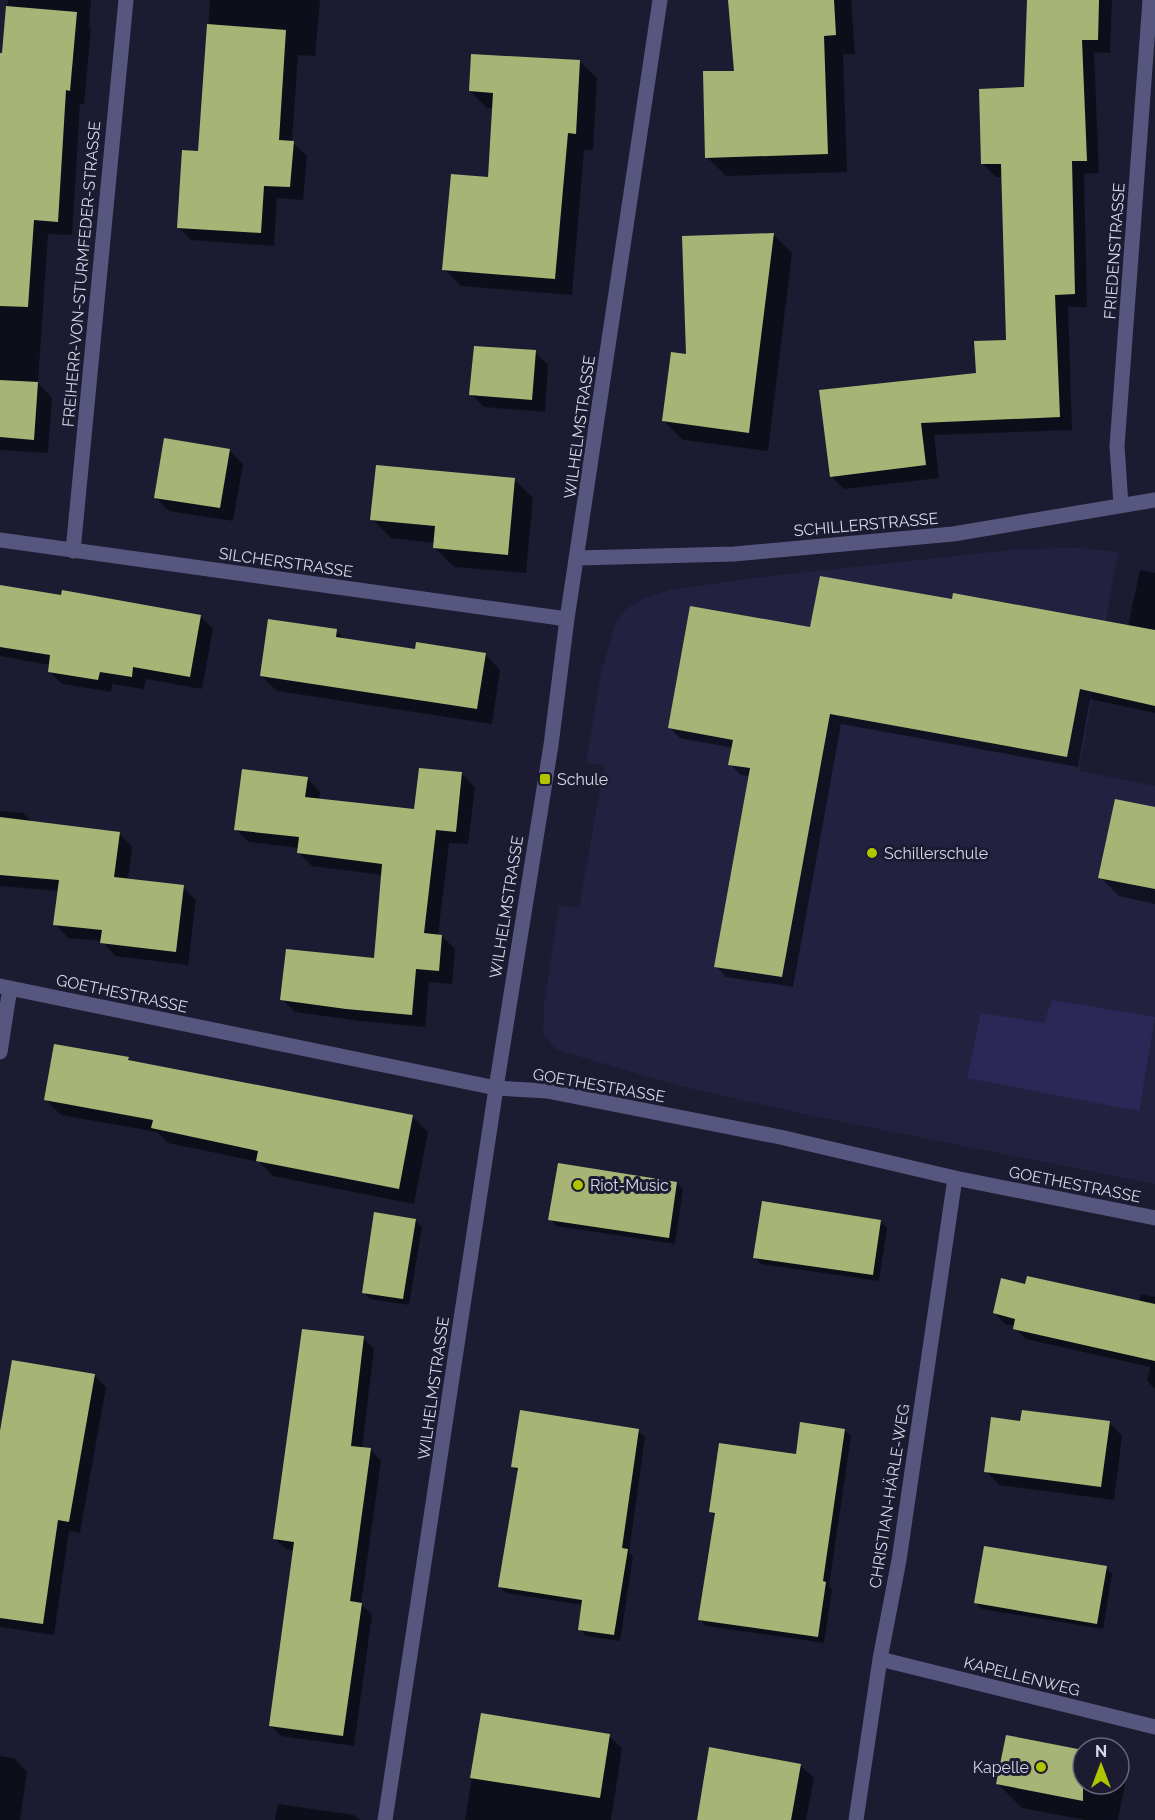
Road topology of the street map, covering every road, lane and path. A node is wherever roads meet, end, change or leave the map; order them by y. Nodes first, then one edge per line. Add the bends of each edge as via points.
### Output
1 (126, 0) edge
2 (660, 0) edge
3 (1150, 0) edge
4 (1155, 500) edge
5 (1121, 505) junction
6 (0, 540) edge
7 (73, 551) junction
8 (578, 558) junction
9 (567, 619) junction
10 (5, 987) edge
11 (0, 1053) edge
12 (496, 1088) junction
13 (955, 1178) junction
14 (1155, 1218) edge
15 (880, 1659) junction
16 (1155, 1727) edge
17 (385, 1820) edge
18 (856, 1820) edge

1 - 7 street, FREIHERR-VON-STURMFEDER-STRASSE
2 - 8 street, WILHELMSTRASSE
3 - 5 street, FRIEDENSTRASSE via 1117,446
4 - 5 street, SCHILLERSTRASSE
5 - 8 street, SCHILLERSTRASSE via 953,534 734,554
6 - 7 street, SILCHERSTRASSE
7 - 9 street, SILCHERSTRASSE
8 - 9 street, WILHELMSTRASSE
9 - 12 street, WILHELMSTRASSE via 551,745
10 - 11 street
10 - 12 street, GOETHESTRASSE
12 - 13 street, GOETHESTRASSE via 547,1091 780,1137
12 - 17 street, WILHELMSTRASSE
13 - 14 street, GOETHESTRASSE
13 - 15 street, CHRISTIAN-HÄRLE-WEG via 899,1560
15 - 16 street, KAPELLENWEG
15 - 18 street, CHRISTIAN-HÄRLE-WEG

